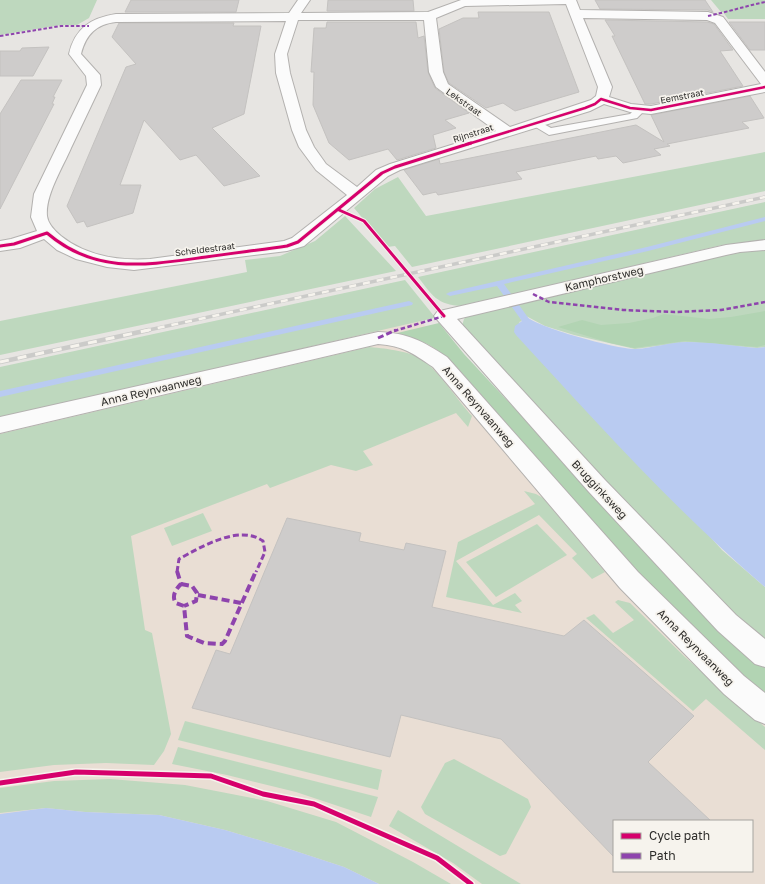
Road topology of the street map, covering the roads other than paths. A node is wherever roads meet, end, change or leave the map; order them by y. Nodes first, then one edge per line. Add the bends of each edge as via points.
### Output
1 (304, 0) edge
2 (570, 0) edge
3 (577, 14) junction
4 (430, 16) junction
5 (293, 17) junction
6 (765, 82) edge
7 (765, 87) edge
8 (601, 99) junction
9 (641, 109) junction
10 (534, 123) junction
11 (506, 131) junction
12 (357, 195) junction
13 (47, 233) junction
14 (765, 245) edge
15 (0, 246) edge
16 (444, 316) joint
17 (0, 425) edge
18 (765, 655) edge
19 (765, 711) edge

1 - 5 street
2 - 3 street
2 - 4 street, Scheldestraat via 463,3
3 - 6 street via 708,16 719,20
3 - 8 street via 605,87 605,94
4 - 5 street, Scheldestraat
4 - 11 street, Lekstraat via 436,72 443,87
5 - 12 street via 282,54 283,73 299,130 321,167
5 - 13 street, Scheldestraat via 116,18 105,19 89,26 75,54 93,75 94,85 42,194 39,217
7 - 9 street, Eemstraat via 651,110
8 - 9 street, Eemstraat
8 - 10 street, Rijnstraat via 584,108
9 - 10 lane via 633,116 549,132
10 - 11 street, Rijnstraat
11 - 12 street, Rijnstraat via 395,166 382,173
12 - 13 street, Scheldestraat via 298,242 271,249 186,260 134,265 107,262 63,246
13 - 15 street
14 - 16 street, Kamphorstweg via 726,250
16 - 18 street, Brugginksweg via 596,486 727,623
17 - 19 street, Anna Reynvaanweg via 378,338 397,339 419,348 440,362 629,580 734,685

